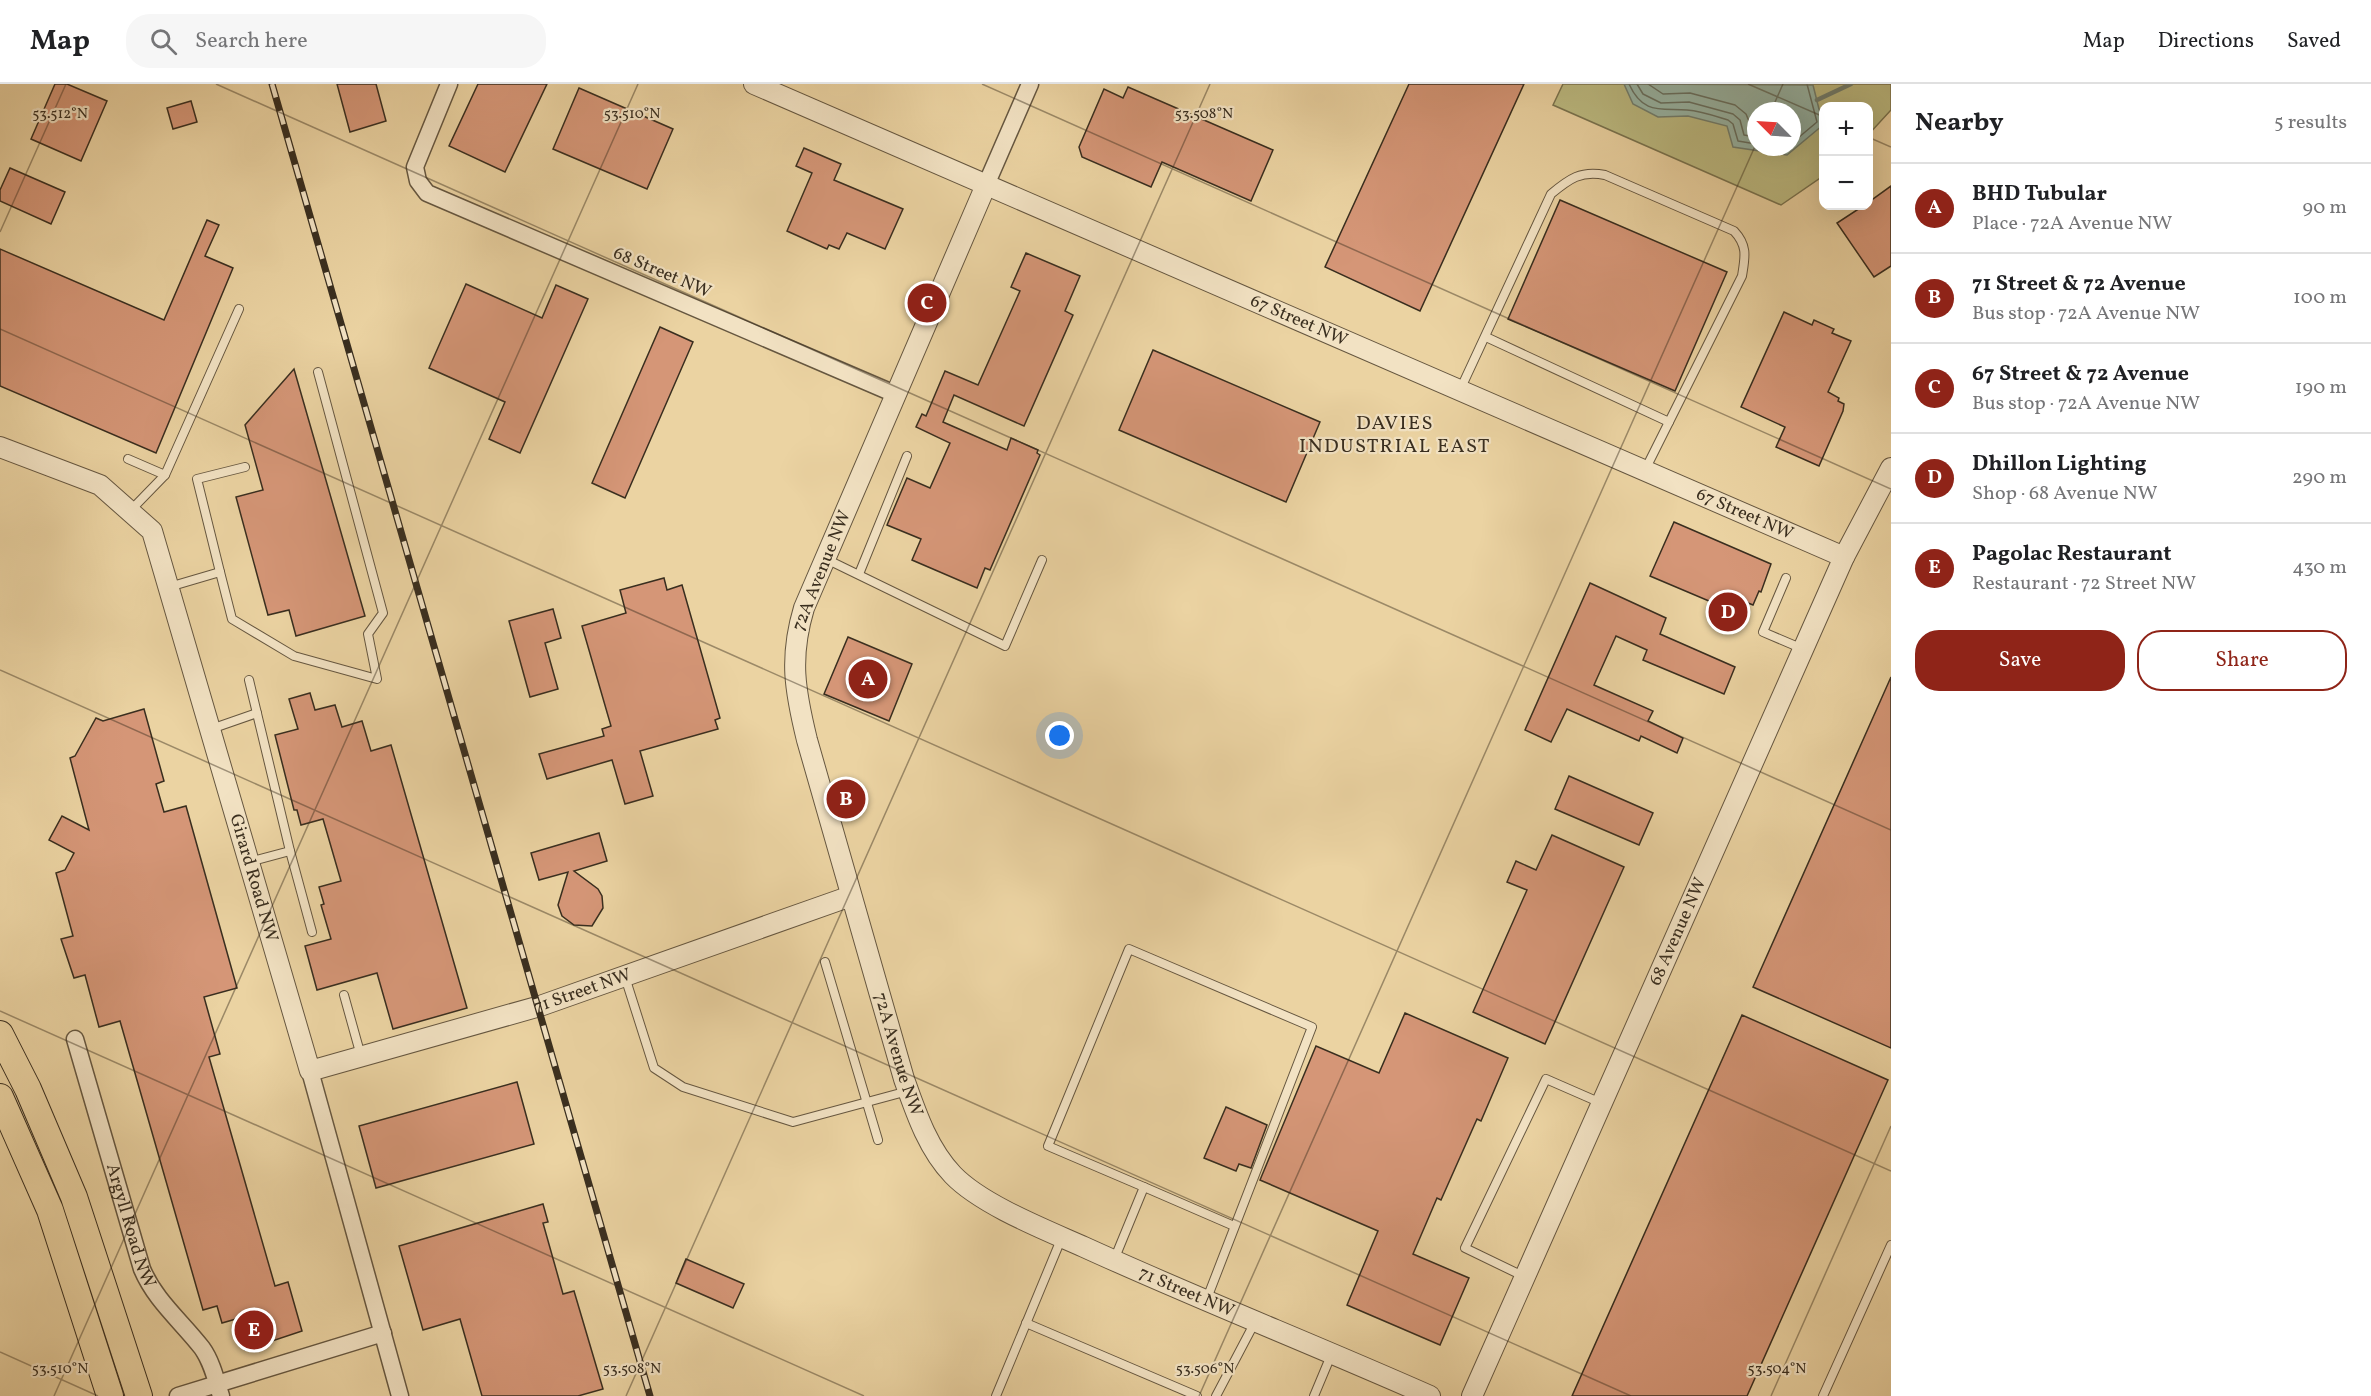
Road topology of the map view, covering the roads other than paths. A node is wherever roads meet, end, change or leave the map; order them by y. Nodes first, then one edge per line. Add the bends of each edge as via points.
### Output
1 (449, 84) edge
2 (754, 84) edge
3 (1030, 84) edge
4 (986, 185) junction
5 (239, 309) dead end
6 (1486, 337) junction
7 (318, 372) dead end
8 (1460, 390) junction
9 (896, 394) junction
10 (1669, 422) junction
11 (0, 447) edge
12 (908, 456) dead end
13 (128, 459) dead end
14 (245, 467) dead end
15 (1891, 468) edge
16 (1645, 470) junction
17 (165, 475) junction
18 (130, 512) junction
19 (1844, 557) junction
20 (825, 559) junction
21 (1042, 560) dead end
22 (220, 572) junction
23 (859, 574) junction
24 (1786, 578) dead end
25 (168, 587) junction
26 (1804, 649) junction
27 (249, 680) dead end
28 (257, 713) junction
29 (211, 729) junction
30 (290, 850) junction
31 (249, 862) junction
32 (851, 896) junction
33 (312, 932) dead end
34 (825, 962) dead end
35 (624, 976) junction
36 (344, 995) dead end
37 (0, 1034) edge
38 (75, 1039) dead end
39 (361, 1057) junction
40 (310, 1071) junction
41 (908, 1090) junction
42 (0, 1097) edge
43 (867, 1101) junction
44 (1602, 1104) junction
45 (878, 1140) dead end
46 (953, 1175) joint
47 (1144, 1187) junction
48 (1234, 1226) junction
49 (1062, 1237) junction
50 (1891, 1245) edge
51 (1113, 1260) junction
52 (1525, 1277) junction
53 (1206, 1301) junction
54 (1256, 1321) junction
55 (1026, 1323) junction
56 (383, 1333) junction
57 (1332, 1353) junction
58 (219, 1390) edge
59 (110, 1396) edge
60 (139, 1396) edge
61 (178, 1396) edge
62 (400, 1396) edge
63 (996, 1396) edge
64 (1197, 1396) edge
65 (1216, 1396) edge
66 (1314, 1396) edge
67 (1430, 1396) edge
68 (1472, 1396) edge
69 (1823, 1396) edge

1 - 9 street, 68 Street NW via 415,167 418,181 427,193
2 - 4 street, 67 Street NW
3 - 4 street, 72A Avenue NW
4 - 8 street, 67 Street NW
4 - 9 street, 72A Avenue NW
5 - 17 lane
6 - 8 lane
6 - 10 lane
6 - 10 lane via 1551,194 1569,179 1588,172 1605,175 1734,231 1743,241 1746,253 1742,276
7 - 22 lane via 383,613 369,634 377,679 294,657 232,619
8 - 16 street, 67 Street NW
9 - 20 street, 72A Avenue NW
10 - 16 lane
11 - 18 street, Girard Road NW via 100,485
12 - 23 lane
13 - 17 lane
14 - 22 lane via 197,479
15 - 19 street, 68 Avenue NW
16 - 19 street, 67 Street NW
17 - 18 lane
18 - 25 street, Girard Road NW via 152,531
19 - 26 street, 68 Avenue NW
20 - 23 lane
20 - 32 street, 72A Avenue NW via 798,626 794,675 807,740
21 - 23 lane via 1005,646
22 - 25 lane
24 - 26 lane via 1763,632
25 - 29 street, Girard Road NW
26 - 44 street, 68 Avenue NW
27 - 28 lane
28 - 29 lane
28 - 30 lane
29 - 31 street, Girard Road NW
30 - 31 lane
30 - 33 lane
31 - 40 street, Girard Road NW
32 - 35 street, 71 Street NW
32 - 41 street, 72A Avenue NW
34 - 43 lane
35 - 39 street, 71 Street NW via 540,1006
35 - 43 lane via 654,1068 683,1087 793,1122
36 - 39 lane
37 - 60 main road via 74,1197
38 - 58 street, Argyll Road NW via 142,1269 155,1294 202,1348
39 - 40 street, 71 Street NW
40 - 56 street, Girard Road NW
41 - 43 lane
41 - 46 street, 72A Avenue NW via 919,1121
42 - 59 main road via 50,1210
43 - 45 lane
44 - 52 street, 68 Avenue NW
44 - 52 lane via 1546,1079 1465,1248
46 - 49 street, 71 Street NW via 994,1203
47 - 48 lane
47 - 48 lane via 1048,1146 1129,949 1312,1027
47 - 51 lane
48 - 53 lane
49 - 51 street, 71 Street NW
49 - 55 lane
50 - 69 lane
51 - 53 street, 71 Street NW
52 - 68 street, 68 Avenue NW
53 - 54 street, 71 Street NW
54 - 57 street, 71 Street NW
54 - 65 lane
55 - 63 lane
55 - 64 lane
56 - 58 street
56 - 62 street, Girard Road NW
57 - 66 lane
57 - 67 street, 71 Street NW
58 - 61 street

